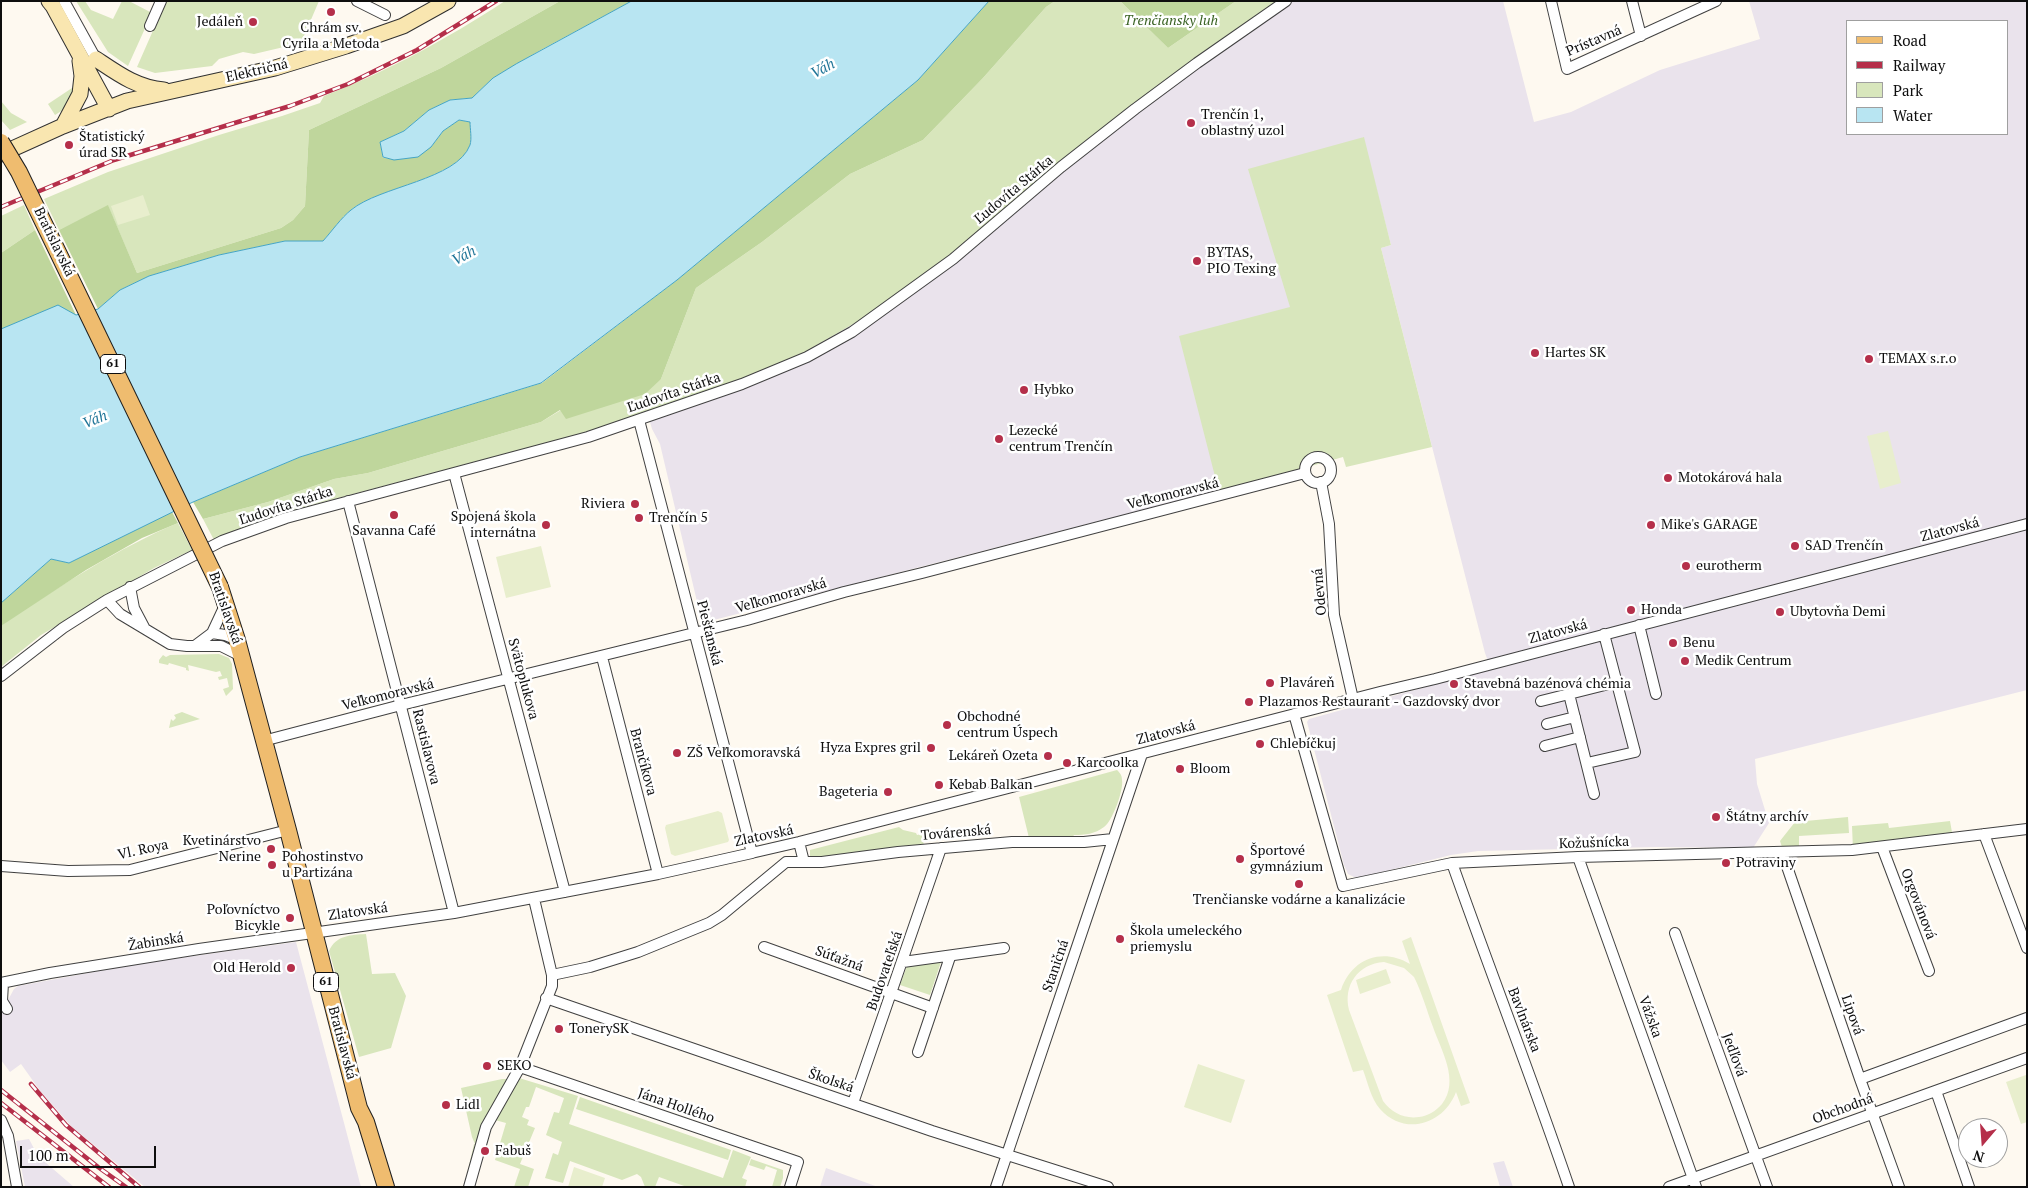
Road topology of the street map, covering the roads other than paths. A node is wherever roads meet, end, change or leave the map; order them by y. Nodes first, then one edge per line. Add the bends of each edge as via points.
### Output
1 (161, 1) edge
2 (357, 1) edge
3 (448, 1) edge
4 (1286, 1) edge
5 (1551, 1) edge
6 (1632, 1) edge
7 (1716, 1) edge
8 (54, 2) edge
9 (385, 15) dead end
10 (150, 26) dead end
11 (1641, 36) junction
12 (80, 54) junction
13 (96, 59) junction
14 (176, 90) junction
15 (109, 109) junction
16 (63, 126) junction
17 (1, 142) edge
18 (1, 154) edge
19 (639, 420) junction
20 (454, 473) junction
21 (1305, 473) junction
22 (1321, 482) junction
23 (348, 501) junction
24 (2027, 524) edge
25 (130, 587) junction
26 (223, 595) junction
27 (107, 600) junction
28 (1639, 625) junction
29 (144, 627) junction
30 (694, 632) junction
31 (212, 633) junction
32 (1604, 634) junction
33 (237, 640) junction
34 (196, 645) junction
35 (241, 656) junction
36 (602, 657) junction
37 (1, 676) edge
38 (509, 680) junction
39 (1617, 682) junction
40 (1569, 694) junction
41 (1656, 694) dead end
42 (1353, 699) junction
43 (1541, 701) dead end
44 (401, 705) junction
45 (1294, 714) junction
46 (1575, 717) junction
47 (1547, 724) dead end
48 (1580, 737) junction
49 (263, 741) junction
50 (1545, 746) dead end
51 (1142, 754) junction
52 (1587, 763) junction
53 (1594, 794) dead end
54 (2027, 829) edge
55 (288, 830) junction
56 (1984, 834) junction
57 (1113, 839) junction
58 (799, 842) junction
59 (1882, 847) junction
60 (942, 848) junction
61 (1782, 852) junction
62 (752, 853) junction
63 (1578, 857) junction
64 (802, 862) junction
65 (1452, 863) junction
66 (1, 866) edge
67 (658, 874) junction
68 (565, 892) junction
69 (534, 899) junction
70 (454, 913) junction
71 (314, 932) junction
72 (1675, 933) dead end
73 (764, 947) dead end
74 (1004, 948) dead end
75 (2027, 948) edge
76 (950, 957) junction
77 (903, 962) junction
78 (1929, 970) dead end
79 (552, 974) junction
80 (2, 984) edge
81 (892, 993) junction
82 (546, 998) junction
83 (934, 1008) junction
84 (6, 1009) dead end
85 (2027, 1018) edge
86 (918, 1052) dead end
87 (2027, 1058) edge
88 (520, 1067) junction
89 (1860, 1079) junction
90 (1936, 1091) junction
91 (853, 1103) junction
92 (359, 1108) junction
93 (1873, 1113) junction
94 (1, 1120) edge
95 (1007, 1155) junction
96 (1755, 1155) junction
97 (1694, 1182) edge
98 (17, 1187) edge
99 (378, 1187) edge
100 (386, 1187) edge
101 (469, 1187) edge
102 (790, 1187) edge
103 (996, 1187) edge
104 (1108, 1187) edge
105 (1569, 1187) edge
106 (1669, 1187) edge
107 (1766, 1187) edge
108 (1899, 1187) edge
109 (1969, 1187) edge

1 - 10 street
2 - 9 street
3 - 14 main road, Električná via 403,26 346,46 275,68
4 - 19 street, Ľudovíta Stárka via 1135,109 954,259 852,332 791,364
5 - 11 street, Prístavná via 1567,69
6 - 11 street, Prístavná
7 - 11 street, Prístavná
8 - 12 main road
8 - 13 street
12 - 15 main road
12 - 16 main road via 80,94
13 - 14 main road via 142,86
13 - 15 main road via 107,89
14 - 15 main road, Električná via 128,101
15 - 16 main road, Električná
16 - 18 main road, Električná
17 - 26 main road, Bratislavská / 61, bridge via 19,172
19 - 20 street, Ľudovíta Stárka
19 - 30 street, Piešťanská
20 - 23 street, Ľudovíta Stárka
20 - 38 street, Svätoplukova
21 - 22 street via 1313,482
21 - 22 street via 1311,459 1326,460 1330,471 1328,478
21 - 30 street, Veľkomoravská
22 - 42 street, Odevná via 1329,524 1334,615
23 - 25 street, Ľudovíta Stárka via 286,518 222,541
23 - 44 street, Rastislavova
24 - 28 street, Zlatovská
25 - 27 street, Ľudovíta Stárka
25 - 29 street via 134,608
26 - 31 street via 223,613
26 - 33 main road, Bratislavská / 61
27 - 29 street via 120,614
27 - 37 street, Ľudovíta Stárka via 68,624
28 - 32 street, Zlatovská
28 - 41 street
29 - 34 street via 170,644
30 - 36 street, Veľkomoravská
30 - 62 street, Piešťanská
31 - 33 street via 225,634
31 - 34 street
32 - 39 street
32 - 42 street, Zlatovská
33 - 35 main road, Bratislavská / 61
34 - 35 street via 221,646
35 - 49 main road, Bratislavská / 61
36 - 38 street, Veľkomoravská
36 - 67 street, Brančíkova
38 - 44 street, Veľkomoravská
38 - 68 street, Svätoplukova
39 - 40 street
39 - 52 street via 1635,752
40 - 43 street
40 - 46 street
42 - 45 street, Zlatovská
44 - 49 street, Veľkomoravská
44 - 70 street, Rastislavova
45 - 51 street, Zlatovská
45 - 65 street, Kožušnícka via 1343,886
46 - 47 street
46 - 48 street
48 - 50 street
48 - 52 street
49 - 55 main road, Bratislavská / 61
51 - 57 street, Staničná
51 - 58 street, Zlatovská
52 - 53 street
54 - 56 street, Kožušnícka
55 - 66 street, Vl. Roya via 130,870 68,871
55 - 71 main road, Bratislavská / 61
56 - 59 street, Kožušnícka
56 - 75 street
57 - 60 street, Továrenská
57 - 95 street, Staničná
58 - 62 street, Zlatovská via 747,854
58 - 64 street
59 - 61 street, Kožušnícka
59 - 78 street, Orgovánová
60 - 64 street, Továrenská
60 - 77 street, Budovateľská
61 - 63 street, Kožušnícka
61 - 89 street, Lipová
62 - 67 street, Zlatovská
63 - 65 street, Kožušnícka
63 - 97 street, Vážska
64 - 79 street, Továrenská via 786,862 709,923 638,952 590,967
65 - 105 street, Bavlnárska
67 - 68 street, Zlatovská
68 - 69 street, Zlatovská
69 - 70 street, Zlatovská
69 - 79 street
70 - 71 street, Zlatovská
71 - 80 street, Žabinská via 68,970
71 - 92 main road, Bratislavská / 61
72 - 96 street, Jedľová
73 - 81 street, Súťažná
74 - 76 street
76 - 77 street
76 - 83 street
77 - 81 street, Budovateľská
79 - 82 street via 552,986
80 - 84 street via 2,1001
81 - 83 street, Súťažná
81 - 91 street, Budovateľská
82 - 88 street
82 - 91 street, Školská
83 - 86 street
85 - 89 street, Obchodná
87 - 90 street, Obchodná
88 - 101 street via 486,1127
88 - 102 street, Jána Hollého via 798,1162
89 - 93 street, Lipová
90 - 93 street, Obchodná
90 - 109 street
91 - 95 street, Školská
92 - 99 main road, Bratislavská / 61 via 359,1122
92 - 100 main road, Bratislavská / 61
93 - 96 street, Obchodná
93 - 108 street, Lipová
94 - 98 street via 8,1136
95 - 103 street, Staničná
95 - 104 street, Školská
96 - 97 street, Obchodná
96 - 107 street, Jedľová
97 - 106 street, Obchodná

